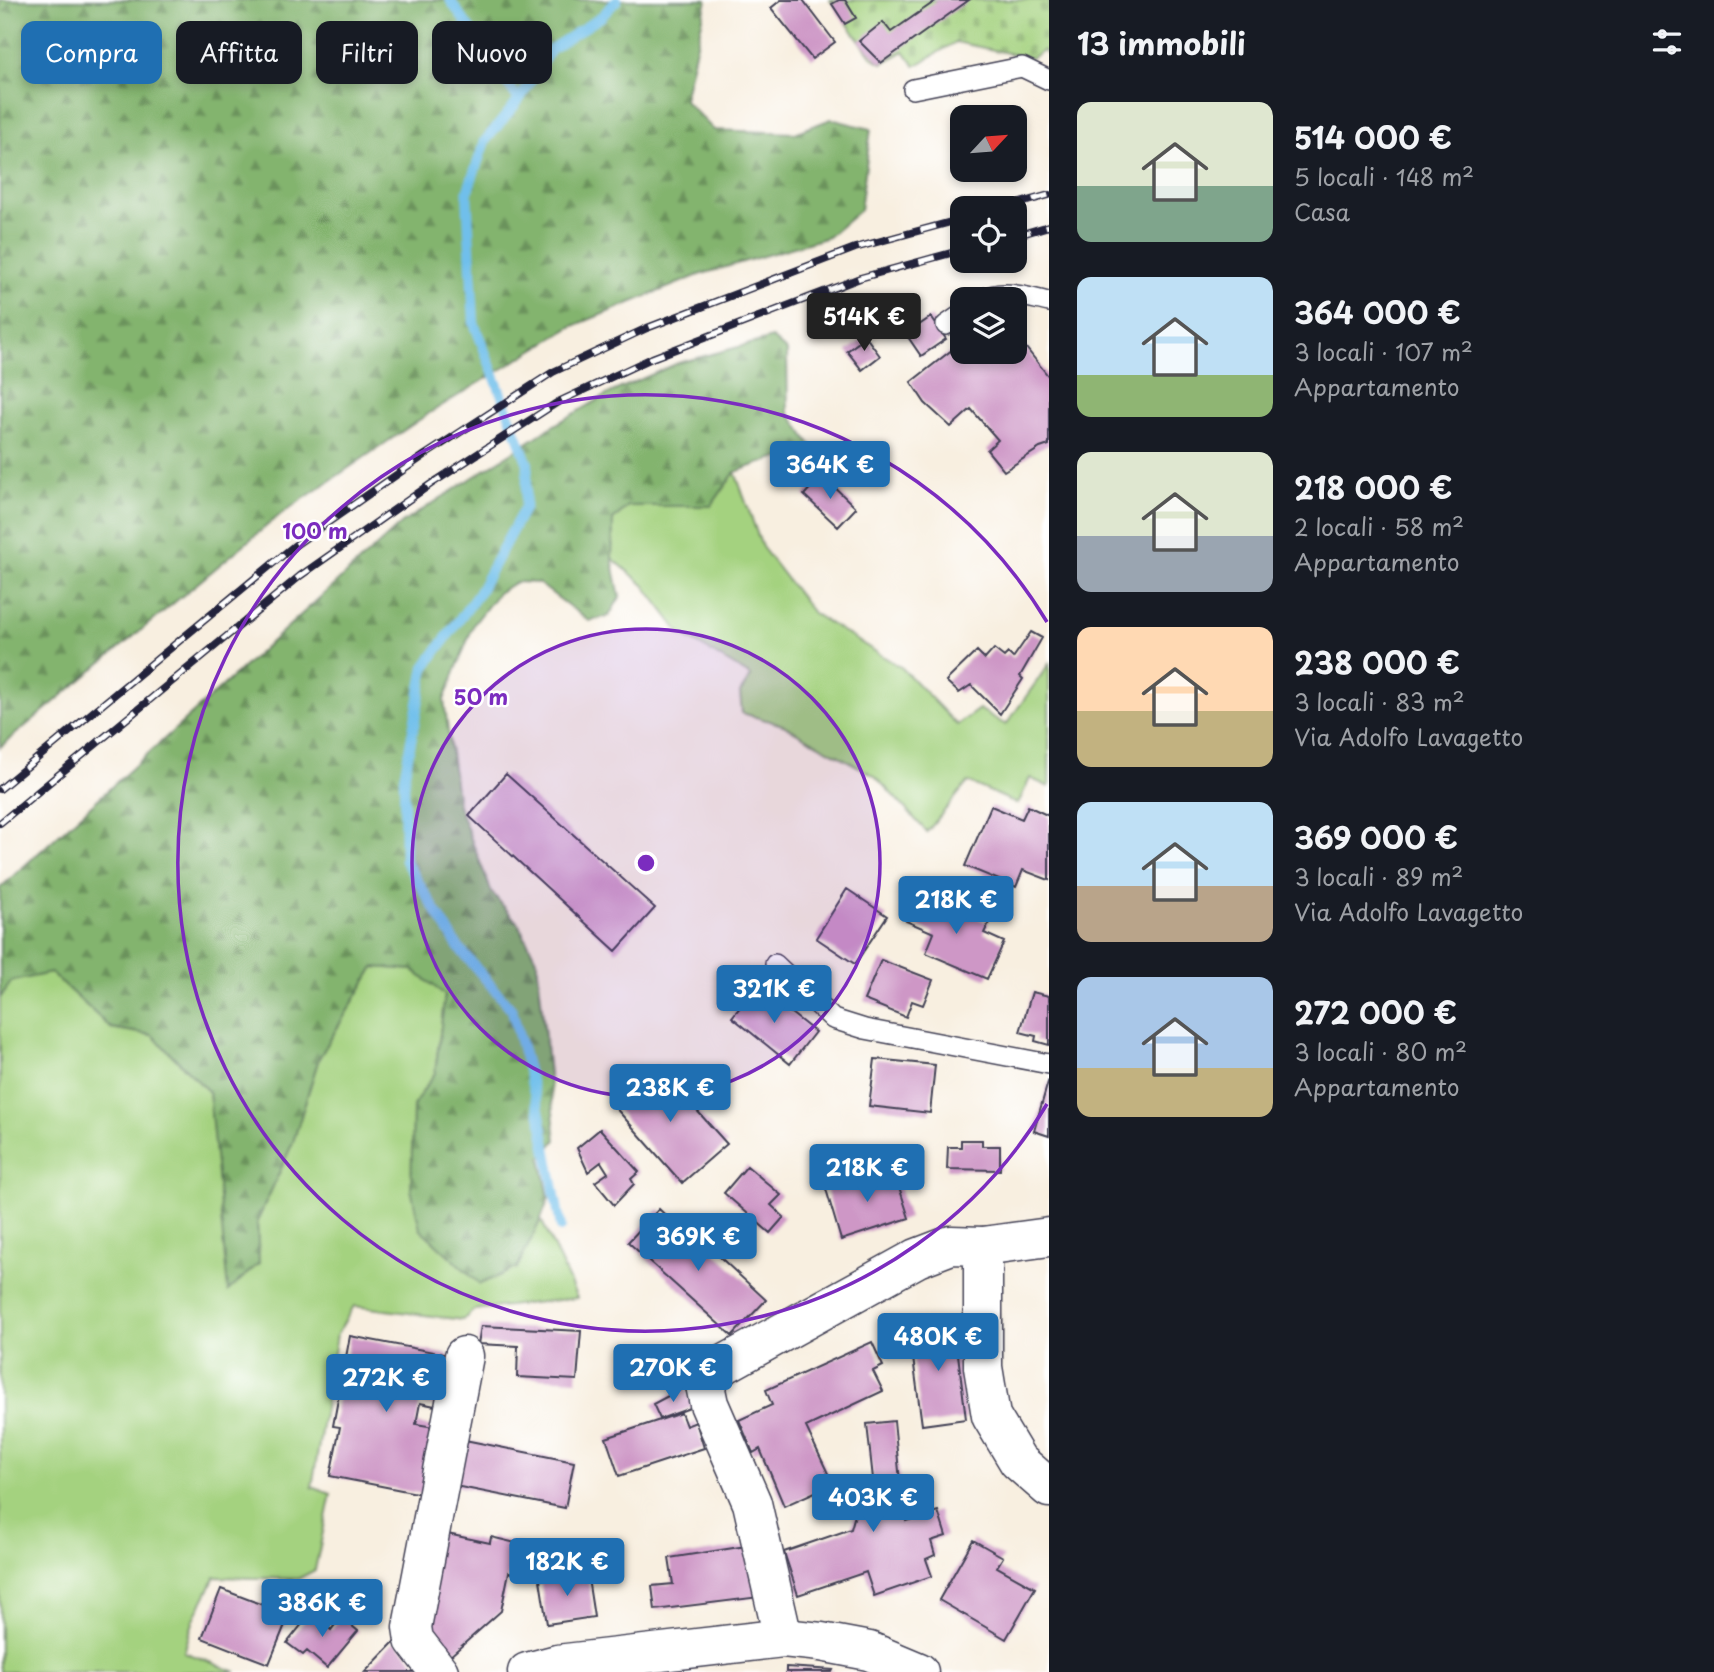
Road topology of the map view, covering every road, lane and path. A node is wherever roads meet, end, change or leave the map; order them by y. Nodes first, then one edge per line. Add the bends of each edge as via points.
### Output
1 (1049, 80) edge
2 (913, 89) dead end
3 (1027, 298) edge
4 (1049, 302) edge
5 (950, 322) edge
6 (946, 325) dead end
7 (775, 964) dead end
8 (1049, 1064) edge
9 (1049, 1237) edge
10 (983, 1246) junction
11 (464, 1356) dead end
12 (1049, 1488) edge
13 (783, 1638) junction
14 (439, 1672) edge
15 (527, 1672) edge
16 (919, 1672) edge

1 - 2 lane via 1022,67
3 - 4 lane
5 - 6 lane
7 - 8 lane via 833,1019
9 - 10 street
10 - 12 street via 983,1367 991,1416 1018,1461
10 - 13 street via 951,1245 917,1258 716,1369 705,1385 752,1503
11 - 14 street via 412,1628 414,1640
13 - 15 street via 557,1664
13 - 16 street via 869,1651

